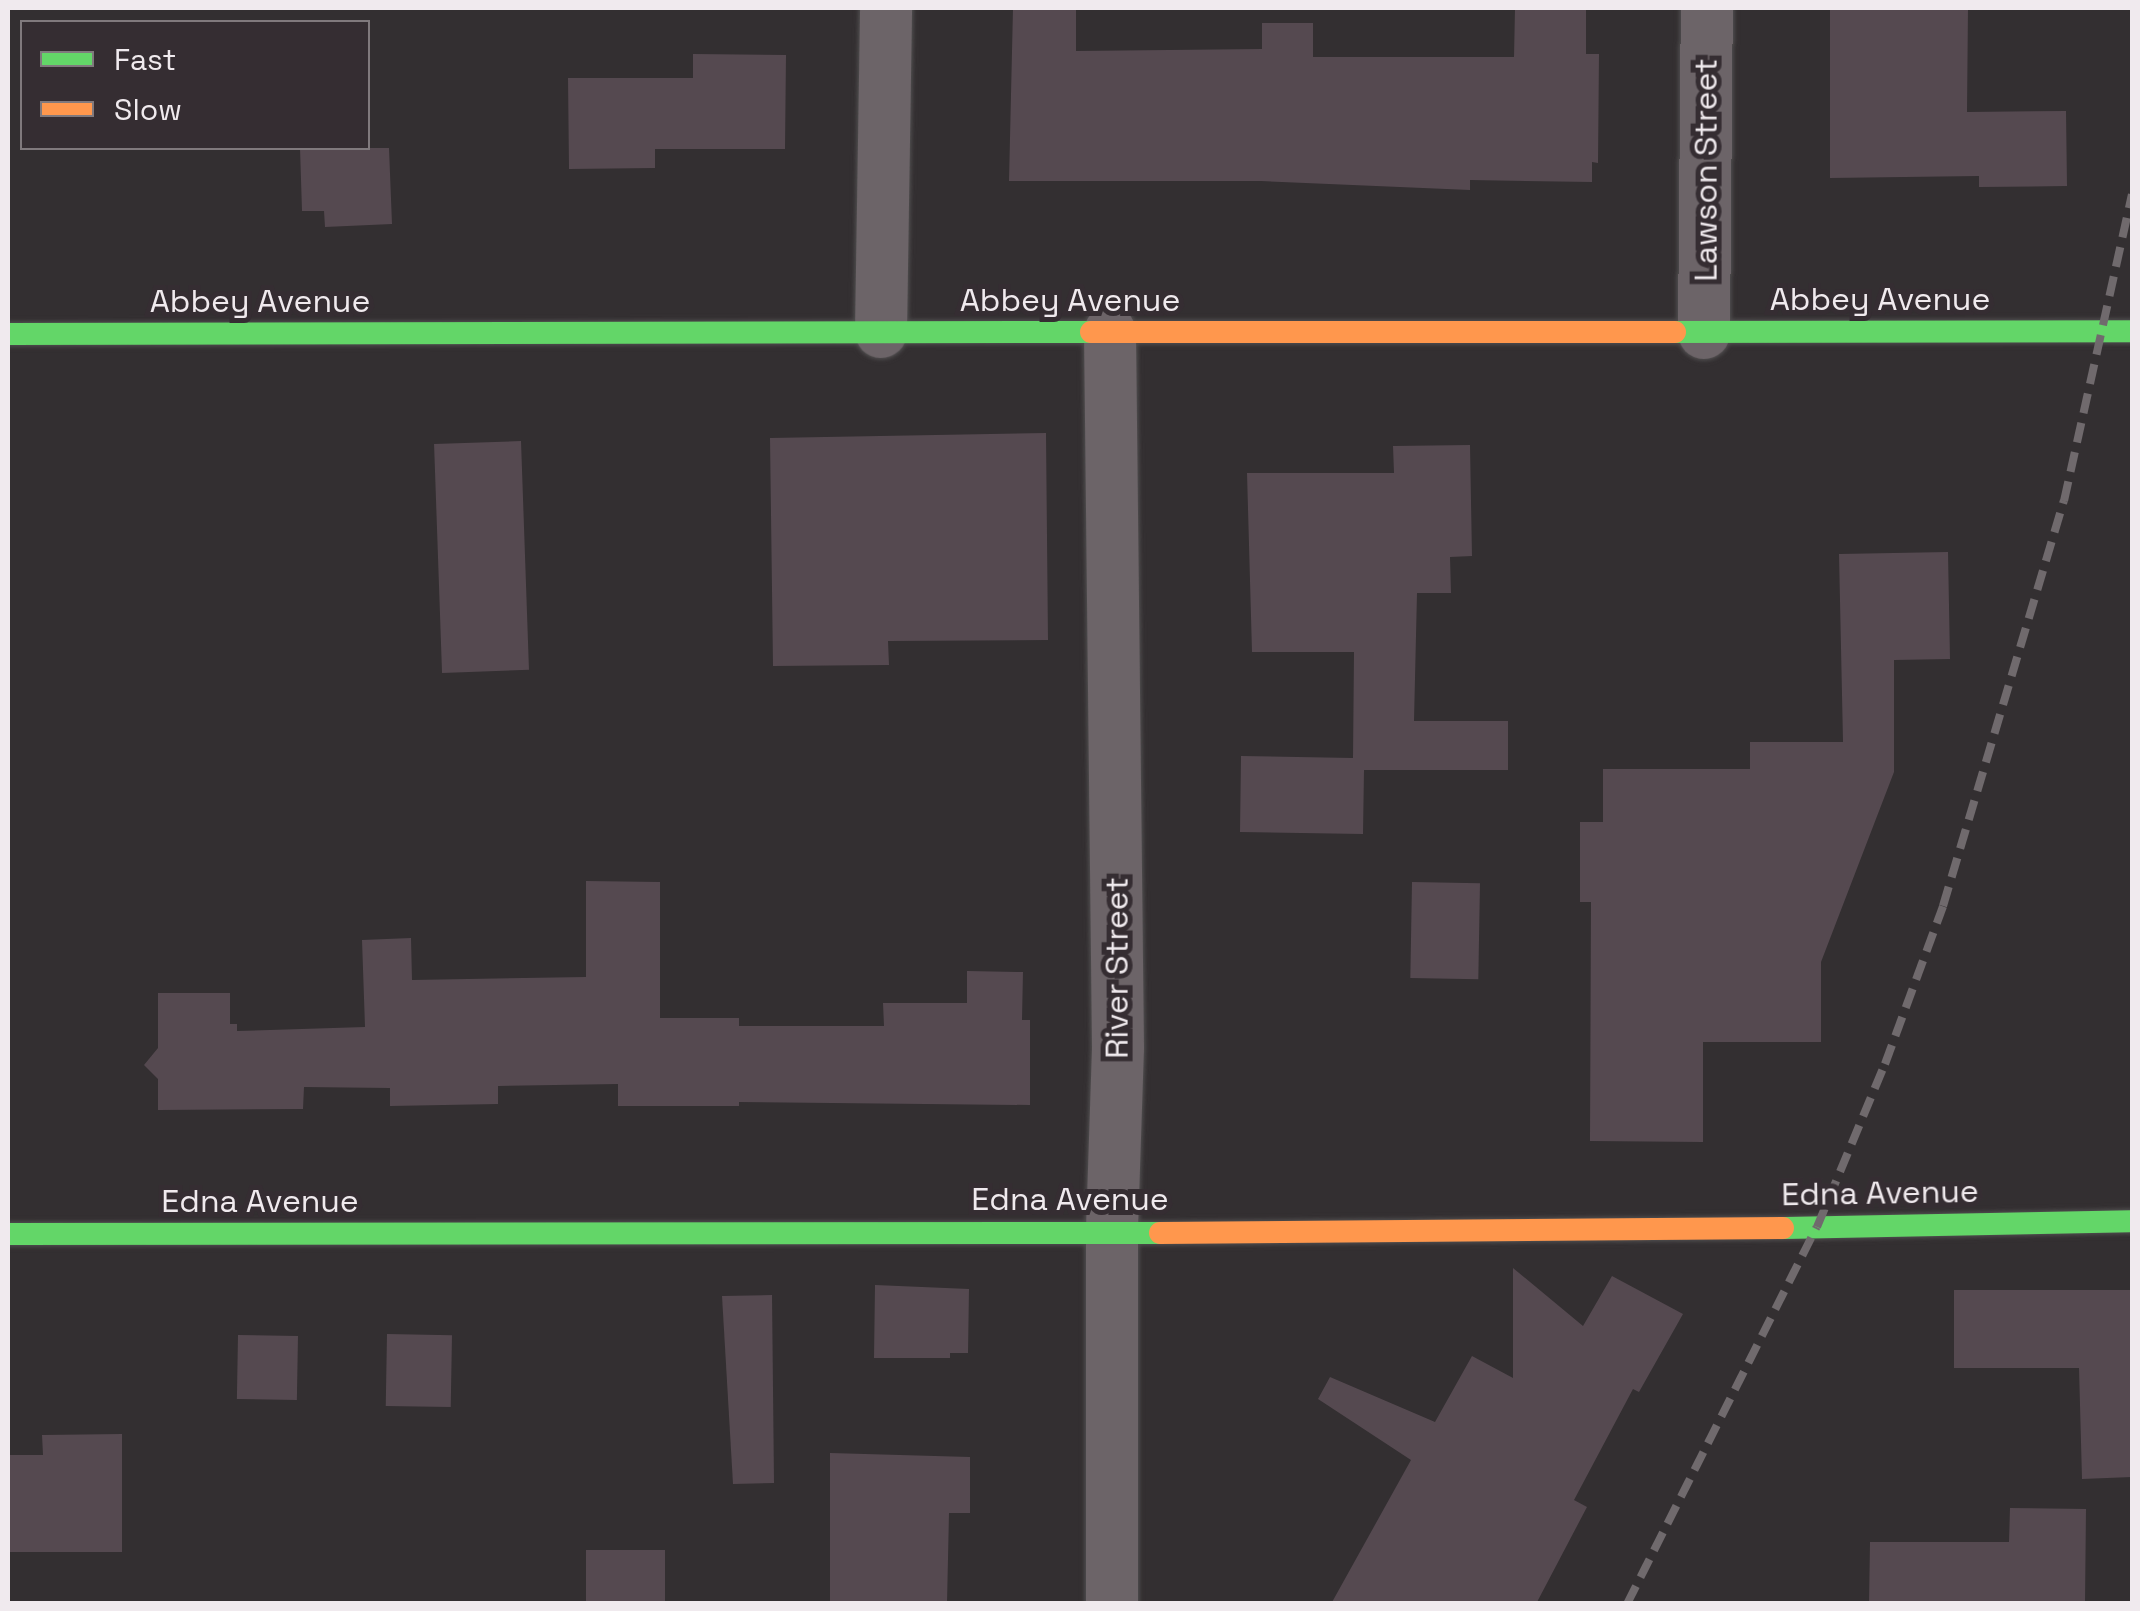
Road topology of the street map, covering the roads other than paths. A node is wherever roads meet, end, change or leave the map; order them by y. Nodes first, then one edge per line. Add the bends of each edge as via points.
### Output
1 (886, 8) edge
2 (1708, 8) edge
3 (2132, 331) edge
4 (880, 332) junction
5 (1110, 332) junction
6 (1704, 333) junction
7 (8, 334) edge
8 (2132, 1222) edge
9 (1112, 1232) junction
10 (8, 1234) edge
11 (1112, 1604) edge

1 - 4 street
2 - 6 street, Lawson Street
3 - 6 street, Abbey Avenue
4 - 5 street, Abbey Avenue
4 - 7 street, Abbey Avenue
5 - 6 street, Abbey Avenue
5 - 9 street, River Street via 1118,1048
8 - 9 street, Edna Avenue
9 - 10 street, Edna Avenue
9 - 11 street, River Street

